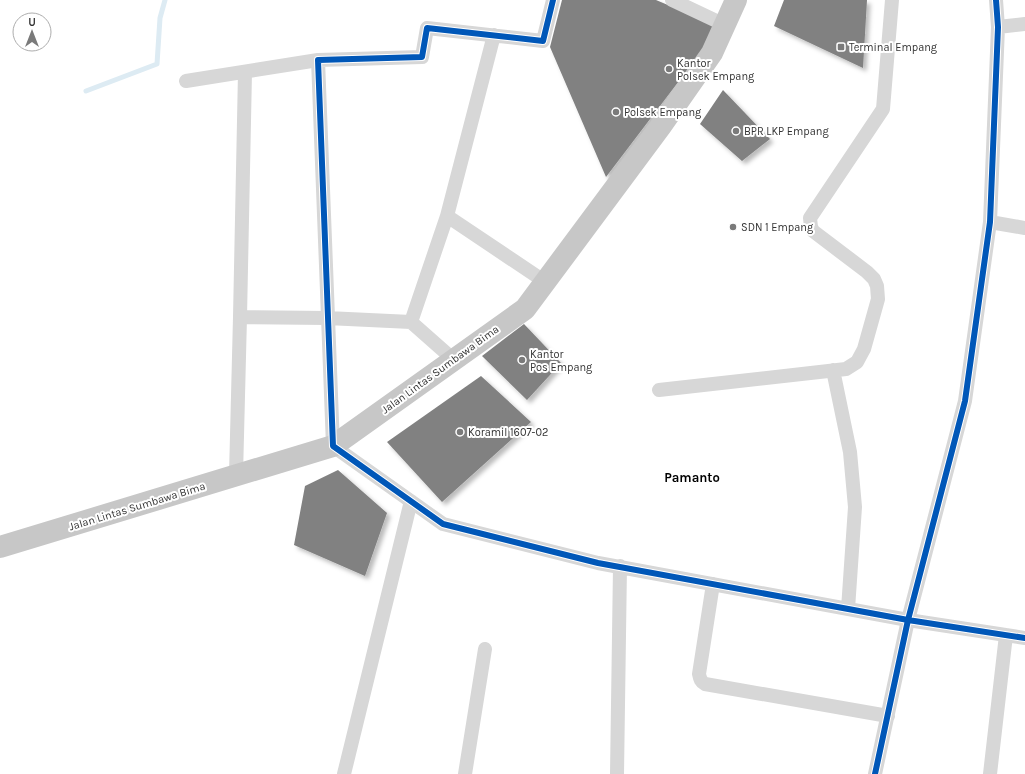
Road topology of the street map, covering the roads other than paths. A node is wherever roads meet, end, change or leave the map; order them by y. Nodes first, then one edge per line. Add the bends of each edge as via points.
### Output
1 (553, 0) edge
2 (672, 0) edge
3 (736, 0) edge
4 (892, 0) edge
5 (996, 0) edge
6 (1025, 24) edge
7 (725, 25) junction
8 (998, 27) junction
9 (494, 35) junction
10 (318, 60) junction
11 (245, 72) junction
12 (186, 81) dead end
13 (447, 216) junction
14 (990, 222) junction
15 (1025, 228) edge
16 (538, 277) dead end
17 (240, 317) junction
18 (327, 318) junction
19 (411, 322) junction
20 (454, 360) junction
21 (833, 370) junction
22 (659, 390) dead end
23 (333, 446) junction
24 (236, 476) junction
25 (411, 501) junction
26 (0, 547) edge
27 (620, 566) junction
28 (713, 584) junction
29 (848, 609) junction
30 (908, 620) junction
31 (1006, 635) junction
32 (1025, 638) edge
33 (485, 649) dead end
34 (888, 716) junction
35 (344, 774) edge
36 (465, 774) edge
37 (617, 774) edge
38 (875, 774) edge
39 (990, 774) edge

1 - 9 street via 543,42
2 - 7 street
3 - 7 highway, Jalan Lintas Sumbawa Bima
4 - 21 street via 883,109 810,218 813,231 867,272 877,286 878,299 864,349 851,367
5 - 8 street
6 - 8 street
7 - 20 highway, Jalan Lintas Sumbawa Bima via 712,53 661,126 525,309
8 - 14 street
9 - 10 street via 427,28 422,57
9 - 13 street
10 - 11 street
10 - 18 street
11 - 12 street
11 - 17 street
13 - 16 street
13 - 19 street
14 - 15 street
14 - 30 street via 965,401
17 - 18 street
17 - 24 street
18 - 19 street
18 - 23 street
19 - 20 street
20 - 23 highway, Jalan Lintas Sumbawa Bima
21 - 22 street
21 - 29 street via 850,452 855,507
23 - 24 highway, Jalan Lintas Sumbawa Bima
23 - 25 street
24 - 26 highway, Jalan Lintas Sumbawa Bima
25 - 27 street via 443,524 598,563
25 - 35 street
27 - 28 street
27 - 37 street
28 - 29 street
28 - 34 street via 699,674 702,682
29 - 30 street
30 - 31 street
30 - 34 street
31 - 32 street
31 - 39 street
33 - 36 street
34 - 38 street

